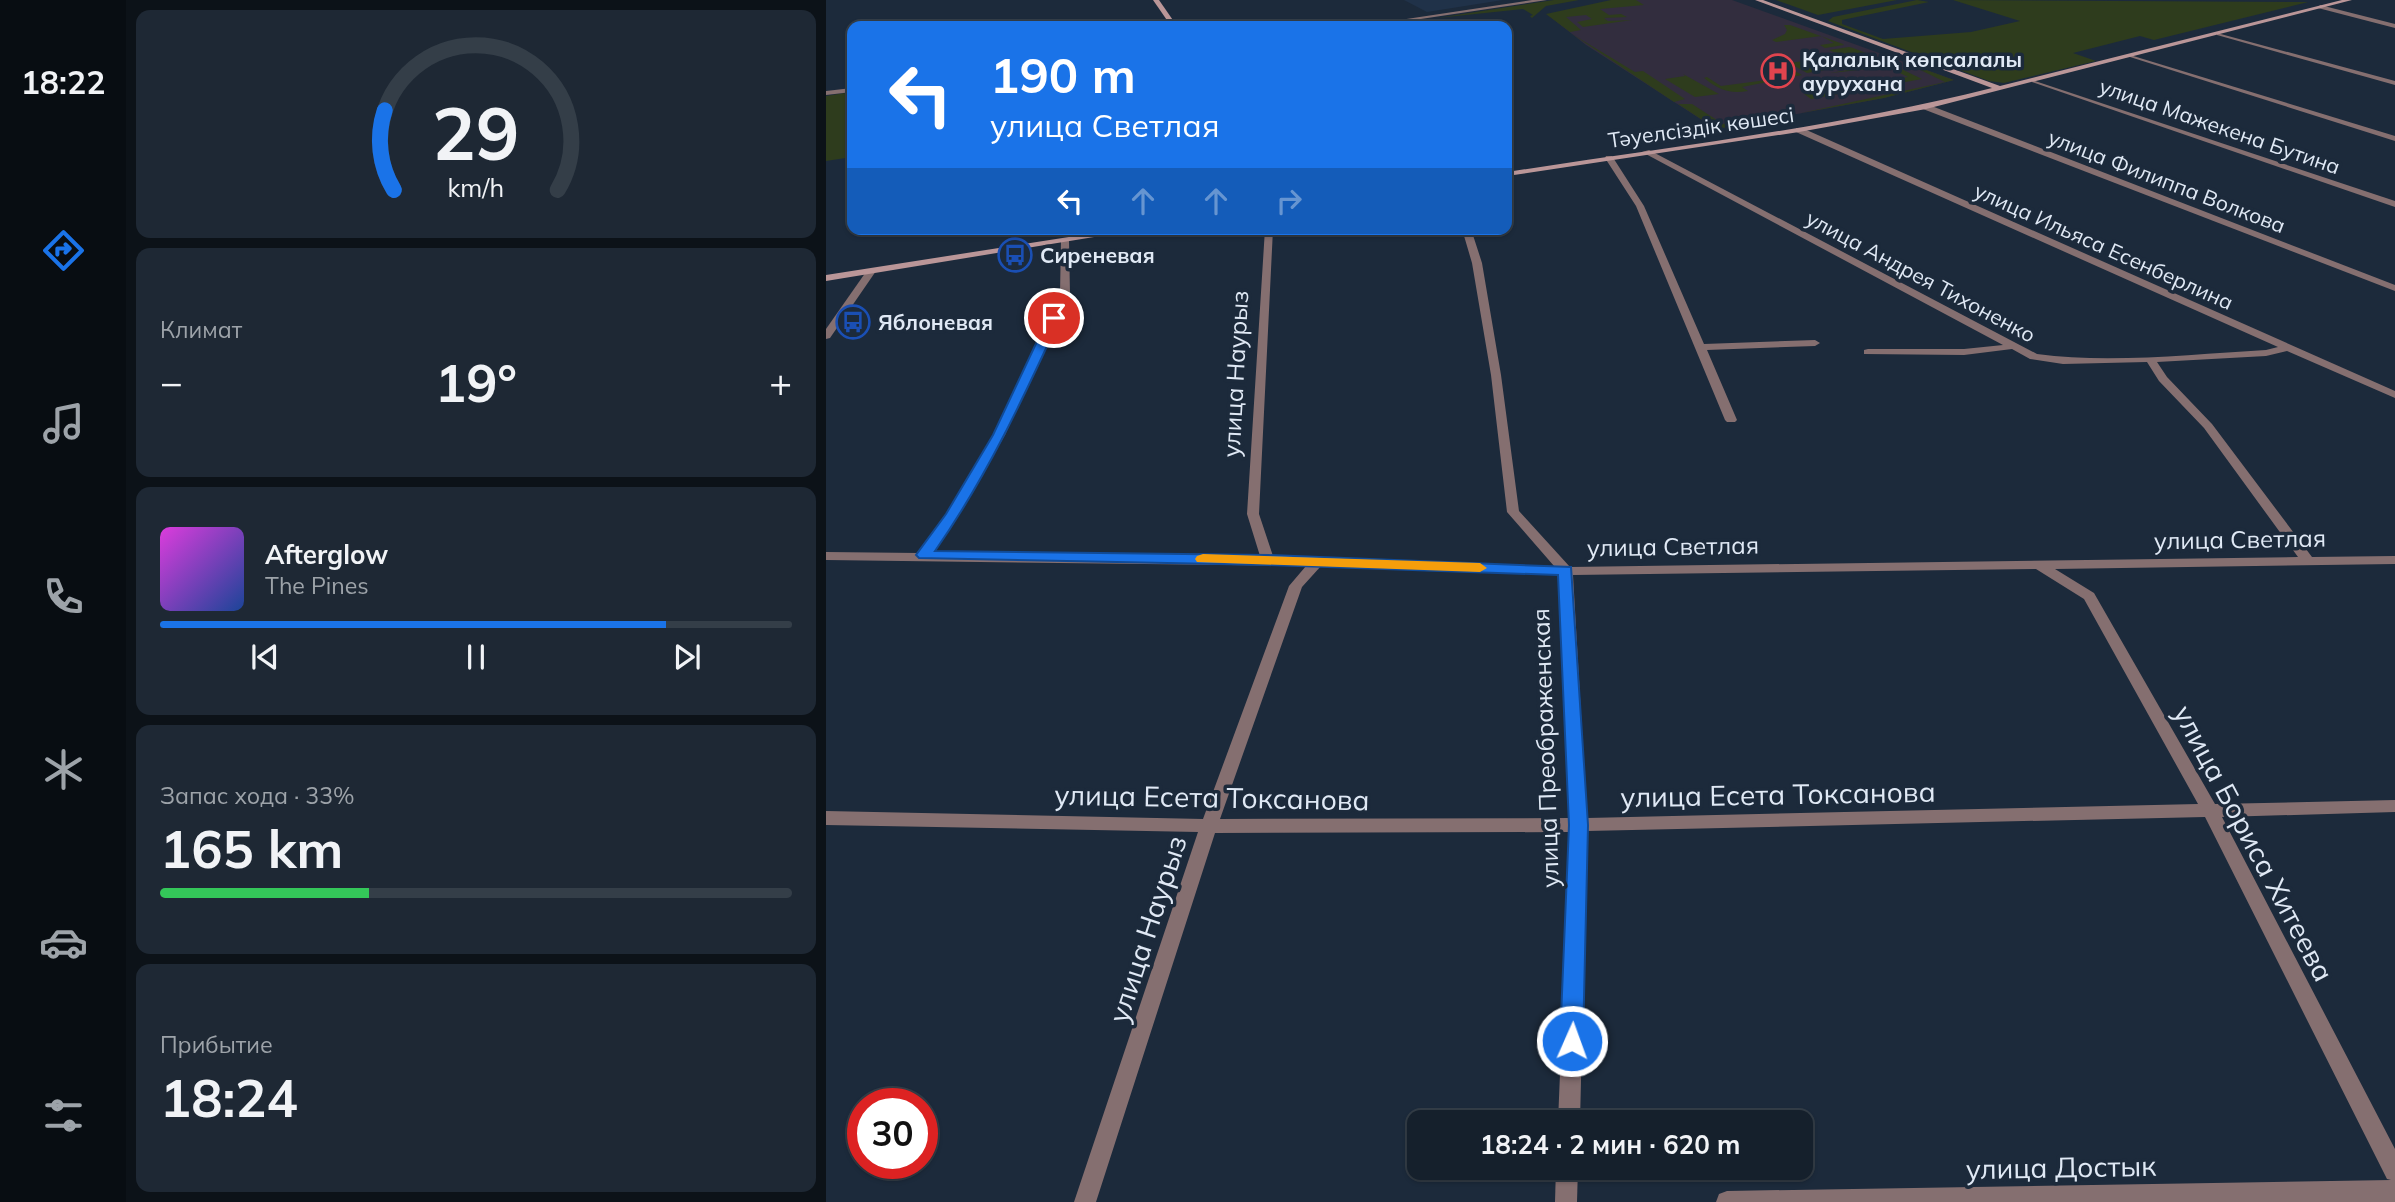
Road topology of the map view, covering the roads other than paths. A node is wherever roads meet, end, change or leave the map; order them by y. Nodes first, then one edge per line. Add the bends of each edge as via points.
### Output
1 (1156, 0) edge
2 (1544, 0) edge
3 (1758, 0) edge
4 (2349, 0) edge
5 (2320, 7) junction
6 (1171, 21) edge
7 (1398, 21) edge
8 (2395, 26) edge
9 (2219, 34) junction
10 (2132, 56) junction
11 (2034, 81) junction
12 (2395, 83) edge
13 (2001, 89) junction
14 (847, 91) edge
15 (826, 93) edge
16 (1926, 107) junction
17 (1799, 130) junction
18 (2395, 139) edge
19 (1646, 152) junction
20 (1609, 158) junction
21 (1512, 173) edge
22 (2395, 204) edge
23 (1102, 235) edge
24 (1269, 235) edge
25 (1468, 235) edge
26 (1064, 241) junction
27 (871, 271) junction
28 (826, 278) edge
29 (2395, 288) edge
30 (826, 336) edge
31 (1815, 343) dead end
32 (1702, 347) junction
33 (2010, 347) junction
34 (2286, 348) junction
35 (1868, 352) dead end
36 (2150, 359) junction
37 (2395, 395) edge
38 (1731, 420) dead end
39 (826, 555) edge
40 (924, 555) junction
41 (1268, 560) junction
42 (2395, 560) edge
43 (2308, 561) junction
44 (1317, 562) junction
45 (2038, 564) junction
46 (1566, 570) junction
47 (2395, 806) edge
48 (2210, 810) junction
49 (826, 818) edge
50 (1579, 825) junction
51 (1209, 826) junction
52 (1569, 1110) edge
53 (2395, 1171) edge
54 (1567, 1180) edge
55 (2395, 1191) edge
56 (1085, 1202) edge
57 (1566, 1202) edge
58 (1727, 1202) edge

1 - 6 main road
2 - 7 street
3 - 13 main road
4 - 5 main road, Тәуелсіздік көшесі
5 - 8 street
5 - 9 main road, Тәуелсіздік көшесі
9 - 10 main road, Тәуелсіздік көшесі
9 - 12 street
10 - 11 main road, Тәуелсіздік көшесі
10 - 18 street
11 - 13 main road, Тәуелсіздік көшесі
11 - 22 street, улица Мажекена Бутина
13 - 16 main road, Тәуелсіздік көшесі
14 - 15 street
16 - 17 main road, Тәуелсіздік көшесі
16 - 29 street, улица Филиппа Волкова
17 - 19 main road, Тәуелсіздік көшесі
17 - 34 street, улица Ильяса Есенберлина
19 - 20 main road, Тәуелсіздік көшесі
19 - 33 street, улица Андрея Тихоненко
20 - 21 main road, Тәуелсіздік көшесі
20 - 32 street via 1640,206
23 - 26 main road
24 - 41 street, улица Наурыз via 1253,514
25 - 46 street via 1496,375 1513,512
26 - 27 main road
26 - 40 street via 1065,295 999,435
27 - 28 main road
27 - 30 street
31 - 32 street
32 - 38 street
33 - 35 street
33 - 36 street, улица Андрея Тихоненко via 2034,357 2063,361
34 - 36 street, улица Андрея Тихоненко
34 - 37 street, улица Ильяса Есенберлина
36 - 43 street via 2208,426
39 - 40 street, улица Светлая
40 - 41 street, улица Светлая
41 - 44 street, улица Светлая
42 - 43 street, улица Светлая
43 - 45 street, улица Светлая
44 - 46 street, улица Светлая
44 - 51 street, улица Наурыз via 1296,586
45 - 46 street, улица Светлая
45 - 48 street, улица Бориса Хитеева via 2089,596
46 - 50 street, улица Преображенская
47 - 48 street, улица Есета Токсанова
48 - 50 street, улица Есета Токсанова
48 - 53 street, улица Бориса Хитеева
49 - 51 street, улица Есета Токсанова
50 - 51 street, улица Есета Токсанова
50 - 52 street, улица Преображенская
51 - 56 street, улица Наурыз
54 - 57 street
55 - 58 street, улица Достык

